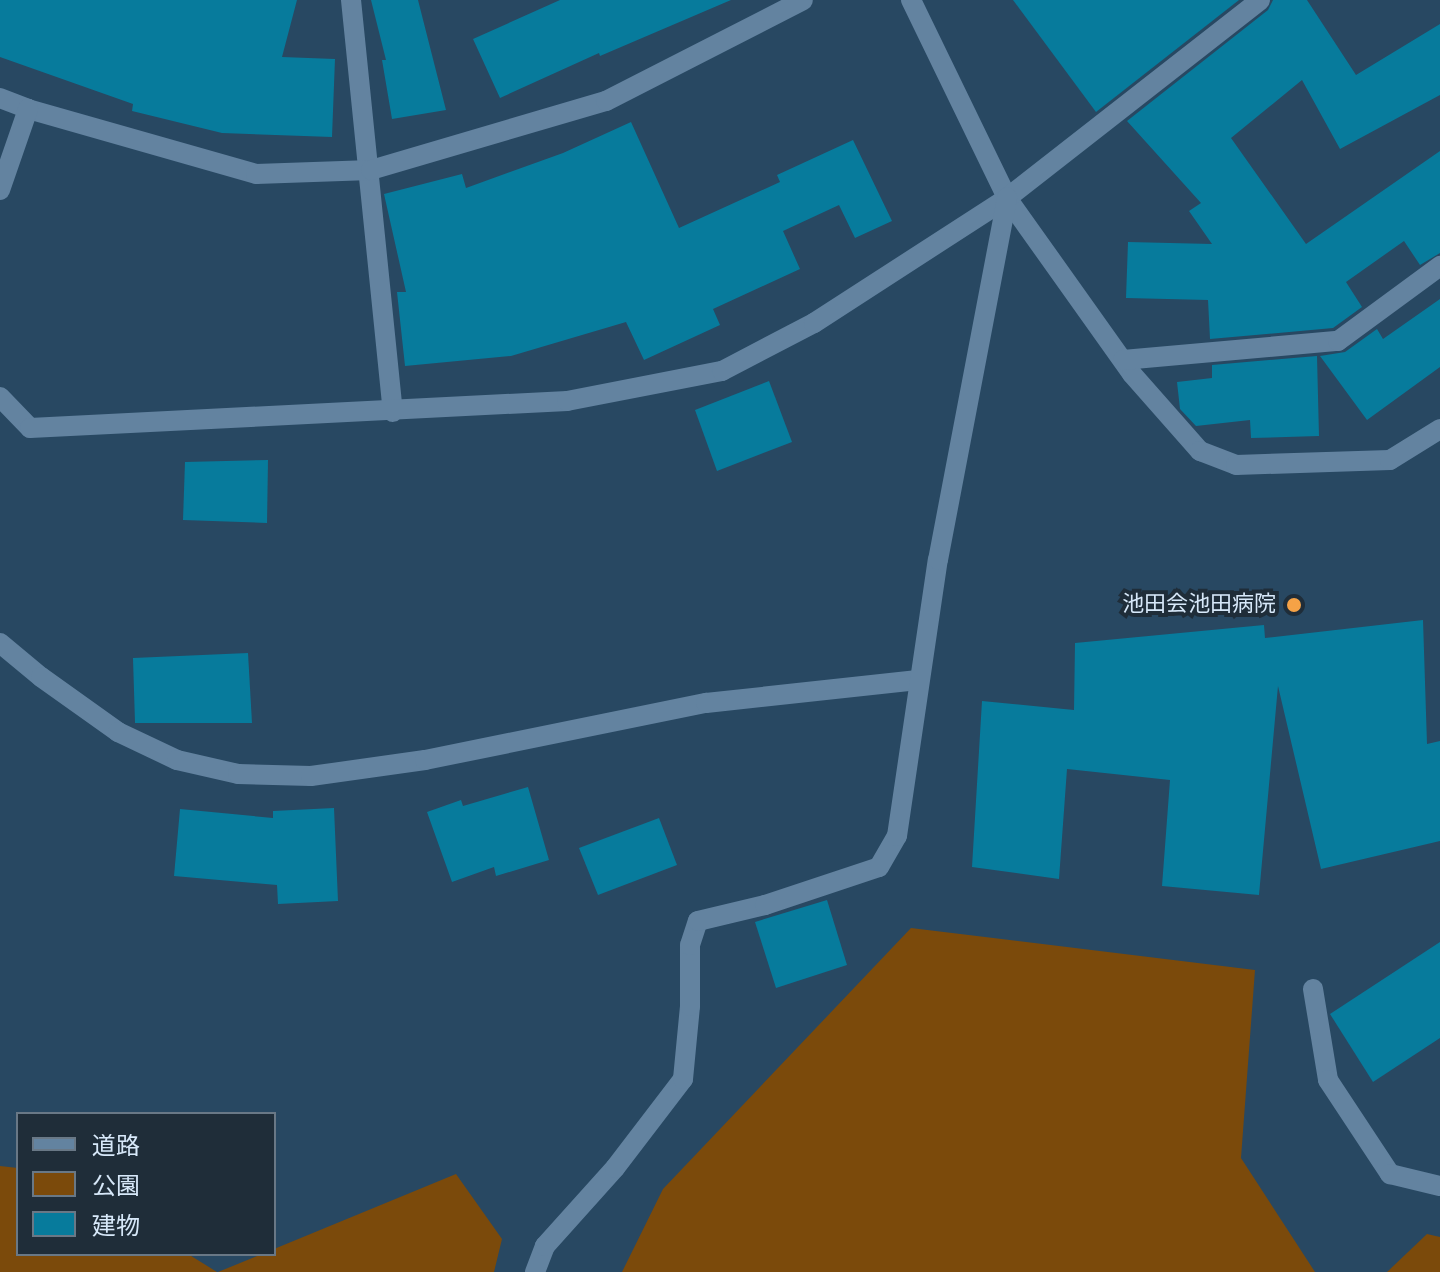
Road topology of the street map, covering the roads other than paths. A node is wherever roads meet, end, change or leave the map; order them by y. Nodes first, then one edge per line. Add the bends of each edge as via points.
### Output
1 (351, 0) edge
2 (803, 0) edge
3 (911, 0) edge
4 (1260, 0) edge
5 (0, 98) edge
6 (28, 109) junction
7 (371, 170) junction
8 (0, 190) edge
9 (1007, 198) junction
10 (1440, 266) edge
11 (1123, 360) junction
12 (0, 397) edge
13 (393, 412) junction
14 (1440, 429) edge
15 (0, 643) edge
16 (918, 680) junction
17 (1313, 989) dead end
18 (1440, 1186) edge
19 (535, 1272) edge

1 - 7 street
2 - 7 street via 606,101
3 - 9 street
4 - 9 street
5 - 6 street
6 - 7 street via 256,174
6 - 8 street
7 - 13 street
9 - 11 street
9 - 13 street via 814,323 722,371 567,401
9 - 16 street
10 - 11 street via 1338,341
11 - 14 street via 1200,451 1236,465 1390,460
12 - 13 street via 30,428
15 - 16 street via 118,732 177,760 238,774 311,776 706,703
16 - 19 street via 897,836 879,867 698,921 690,945 683,1079 615,1168 545,1246
17 - 18 street via 1328,1080 1390,1174

